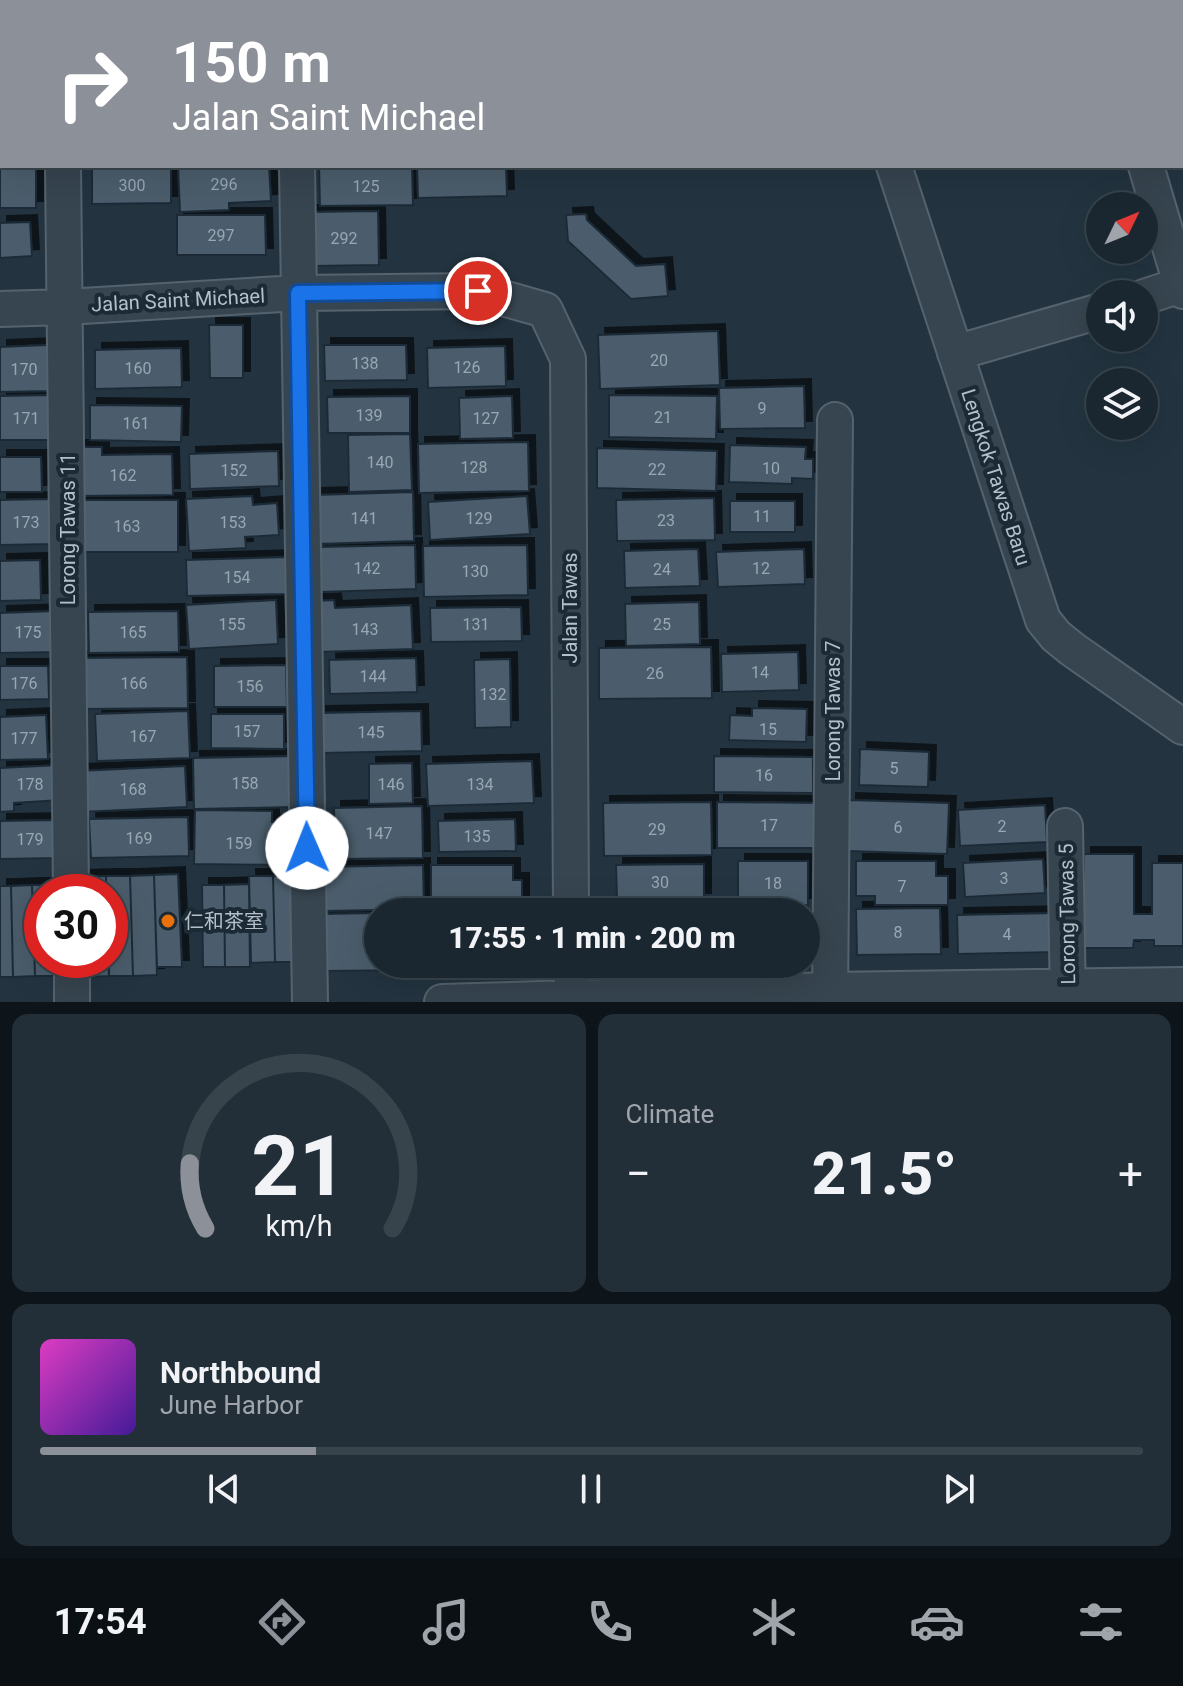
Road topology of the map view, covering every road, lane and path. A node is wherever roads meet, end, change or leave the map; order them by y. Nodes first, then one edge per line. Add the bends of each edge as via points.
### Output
1 (63, 168) edge
2 (297, 168) edge
3 (895, 168) edge
4 (1147, 168) edge
5 (1182, 288) edge
6 (298, 293) junction
7 (1158, 294) edge
8 (66, 307) junction
9 (0, 309) edge
10 (545, 310) joint
11 (1086, 315) edge
12 (955, 353) junction
13 (835, 420) dead end
14 (1183, 727) edge
15 (1065, 826) dead end
16 (71, 874) edge
17 (571, 898) edge
18 (72, 978) edge
19 (572, 978) edge
20 (1183, 985) edge
21 (1068, 994) edge
22 (830, 996) edge
23 (572, 1000) edge
24 (72, 1002) edge
25 (310, 1002) edge
26 (442, 1002) edge

1 - 8 street, Lorong Tawas 11
2 - 6 street
3 - 12 street, Lengkok Tawas Baru
4 - 5 street
5 - 7 street
6 - 8 street, Jalan Saint Michael
6 - 10 street, Jalan Saint Michael via 478,291
6 - 25 street
8 - 9 street, Jalan Saint Michael
8 - 16 street, Lorong Tawas 11
10 - 17 street, Jalan Tawas via 568,359
11 - 12 street
12 - 14 street, Lengkok Tawas Baru via 1043,620 1072,649
13 - 22 street, Lorong Tawas 7
15 - 21 street, Lorong Tawas 5
18 - 24 street
19 - 23 street
20 - 21 street
21 - 22 street
22 - 23 street
23 - 26 street

